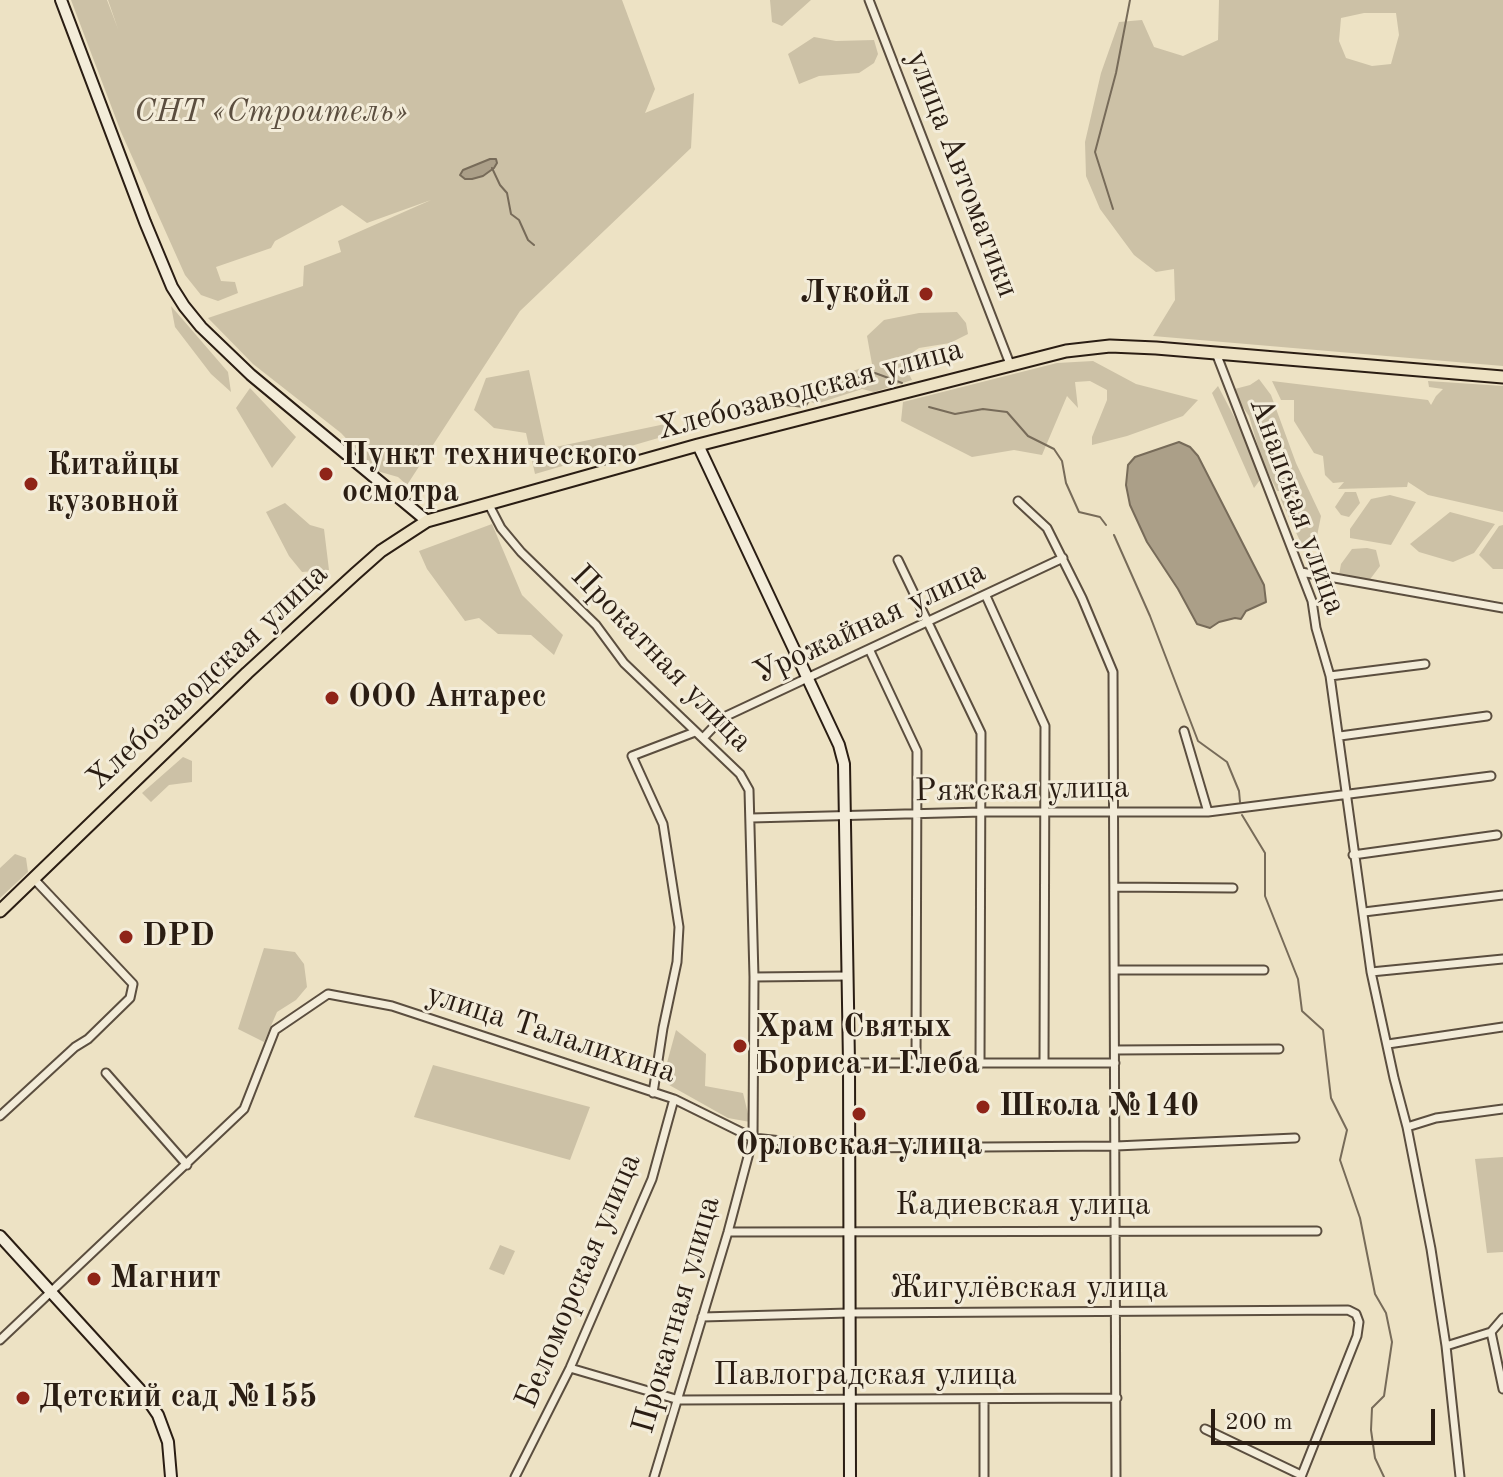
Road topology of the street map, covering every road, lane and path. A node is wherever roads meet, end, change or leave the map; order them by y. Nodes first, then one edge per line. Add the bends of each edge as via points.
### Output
1 (61, 0) edge
2 (869, 0) edge
3 (1216, 353) junction
4 (1010, 364) junction
5 (1503, 377) edge
6 (698, 445) junction
7 (1018, 501) dead end
8 (488, 503) junction
9 (427, 521) junction
10 (1063, 558) junction
11 (898, 560) dead end
12 (1301, 572) junction
13 (986, 596) junction
14 (1503, 608) edge
15 (928, 622) junction
16 (870, 651) junction
17 (1425, 664) dead end
18 (1330, 676) junction
19 (807, 678) junction
20 (1487, 716) dead end
21 (1184, 731) dead end
22 (695, 732) junction
23 (1340, 736) junction
24 (703, 738) junction
25 (1491, 776) dead end
26 (1345, 794) junction
27 (982, 812) junction
28 (1208, 812) junction
29 (1045, 813) junction
30 (1113, 813) junction
31 (918, 815) junction
32 (846, 816) junction
33 (751, 818) junction
34 (1497, 835) dead end
35 (1353, 855) junction
36 (34, 879) junction
37 (1115, 887) junction
38 (1233, 888) dead end
39 (1503, 895) edge
40 (0, 911) edge
41 (1364, 912) junction
42 (1503, 959) edge
43 (1115, 970) junction
44 (1264, 970) dead end
45 (1371, 972) junction
46 (847, 976) junction
47 (754, 977) junction
48 (1503, 1027) edge
49 (1388, 1044) junction
50 (1279, 1049) dead end
51 (1115, 1050) junction
52 (849, 1063) junction
53 (1044, 1063) junction
54 (1115, 1063) junction
55 (916, 1064) junction
56 (980, 1064) junction
57 (106, 1073) dead end
58 (653, 1093) junction
59 (674, 1099) junction
60 (1503, 1109) edge
61 (0, 1116) edge
62 (1407, 1127) junction
63 (753, 1138) junction
64 (1295, 1138) dead end
65 (1116, 1146) junction
66 (849, 1148) junction
67 (187, 1165) junction
68 (1114, 1229) junction
69 (849, 1230) junction
70 (1317, 1231) dead end
71 (728, 1232) junction
72 (0, 1236) edge
73 (52, 1291) junction
74 (849, 1313) junction
75 (1116, 1313) junction
76 (702, 1317) junction
77 (1503, 1318) edge
78 (1491, 1332) junction
79 (0, 1340) edge
80 (1446, 1346) junction
81 (570, 1368) junction
82 (1503, 1389) edge
83 (1117, 1398) junction
84 (849, 1399) junction
85 (679, 1400) junction
86 (984, 1401) junction
87 (1205, 1429) dead end
88 (1301, 1476) edge
89 (171, 1477) edge
90 (515, 1477) edge
91 (654, 1477) edge
92 (850, 1477) edge
93 (984, 1477) edge
94 (1116, 1477) edge
95 (1460, 1477) edge

1 - 9 main road via 145,222 184,306 251,375
2 - 4 street, улица Автоматики
3 - 4 main road, Хлебозаводская улица via 1110,346
3 - 5 main road, Хлебозаводская улица
3 - 12 street, Анапская улица
4 - 6 main road, Хлебозаводская улица
6 - 8 main road, Хлебозаводская улица
6 - 19 main road
7 - 10 street via 1047,528
8 - 9 main road, Хлебозаводская улица
8 - 22 street, Прокатная улица via 521,552
9 - 36 main road, Хлебозаводская улица via 344,584
10 - 13 street, Урожайная улица
10 - 30 street via 1113,672
11 - 15 street
12 - 14 street
12 - 18 street, Анапская улица
13 - 15 street, Урожайная улица
13 - 29 street via 1045,726
15 - 16 street, Урожайная улица
15 - 27 street via 981,733
16 - 19 street, Урожайная улица
16 - 31 street via 917,751
17 - 18 street
18 - 23 street, Анапская улица
19 - 24 street, Урожайная улица via 722,718
19 - 32 main road via 839,745
20 - 23 street
21 - 28 street
22 - 24 street, Прокатная улица
22 - 58 street via 632,756 663,824 679,927
23 - 26 street, Анапская улица
24 - 33 street, Прокатная улица via 740,774 749,790
25 - 26 street
26 - 28 street, Ряжская улица
26 - 35 street, Анапская улица
27 - 29 street, Ряжская улица
27 - 31 street, Ряжская улица
27 - 56 street
28 - 30 street, Ряжская улица
29 - 30 street, Ряжская улица
29 - 53 street
30 - 37 street
31 - 32 street, Ряжская улица
31 - 55 street
32 - 33 street, Ряжская улица
32 - 46 main road
33 - 47 street, Прокатная улица
34 - 35 street
35 - 41 street, Анапская улица
36 - 40 main road, Хлебозаводская улица
36 - 61 street via 133,984 130,998
37 - 38 street
37 - 43 street
39 - 41 street
41 - 45 street, Анапская улица
42 - 45 street
43 - 44 street
43 - 51 street
45 - 49 street, Анапская улица
46 - 47 street
46 - 52 main road
47 - 63 street, Прокатная улица
48 - 49 street
49 - 62 street, Анапская улица
50 - 51 street
51 - 54 street
52 - 55 street
52 - 66 main road
53 - 54 street
53 - 56 street
54 - 65 street
55 - 56 street
57 - 67 street
58 - 59 street, улица Талалихина
58 - 67 street, улица Талалихина via 392,1006 328,994 275,1030 244,1109
59 - 63 street, улица Талалихина
59 - 81 street, Беломорская улица via 652,1179
60 - 62 street
62 - 80 street, Анапская улица
63 - 66 street
63 - 71 street, Прокатная улица
64 - 65 street
65 - 66 street
65 - 68 street
66 - 69 main road
67 - 73 street
68 - 69 street, Кадиевская улица
68 - 70 street, Кадиевская улица
68 - 75 street
69 - 71 street, Кадиевская улица
69 - 74 main road
71 - 76 street, Прокатная улица
72 - 73 main road
73 - 79 street
73 - 89 main road via 158,1415 168,1442
74 - 75 street, Жигулёвская улица
74 - 76 street, Жигулёвская улица
74 - 84 main road
75 - 83 street
75 - 88 street, Жигулёвская улица via 1356,1314 1357,1336
76 - 85 street, Прокатная улица
77 - 78 street
78 - 80 street
78 - 82 street
80 - 95 street, Анапская улица
81 - 85 street, Павлоградская улица
81 - 90 street, Беломорская улица
83 - 86 street, Павлоградская улица
83 - 94 street
84 - 85 street, Павлоградская улица
84 - 86 street, Павлоградская улица
84 - 92 main road
85 - 91 street, Прокатная улица
86 - 93 street
87 - 88 street

